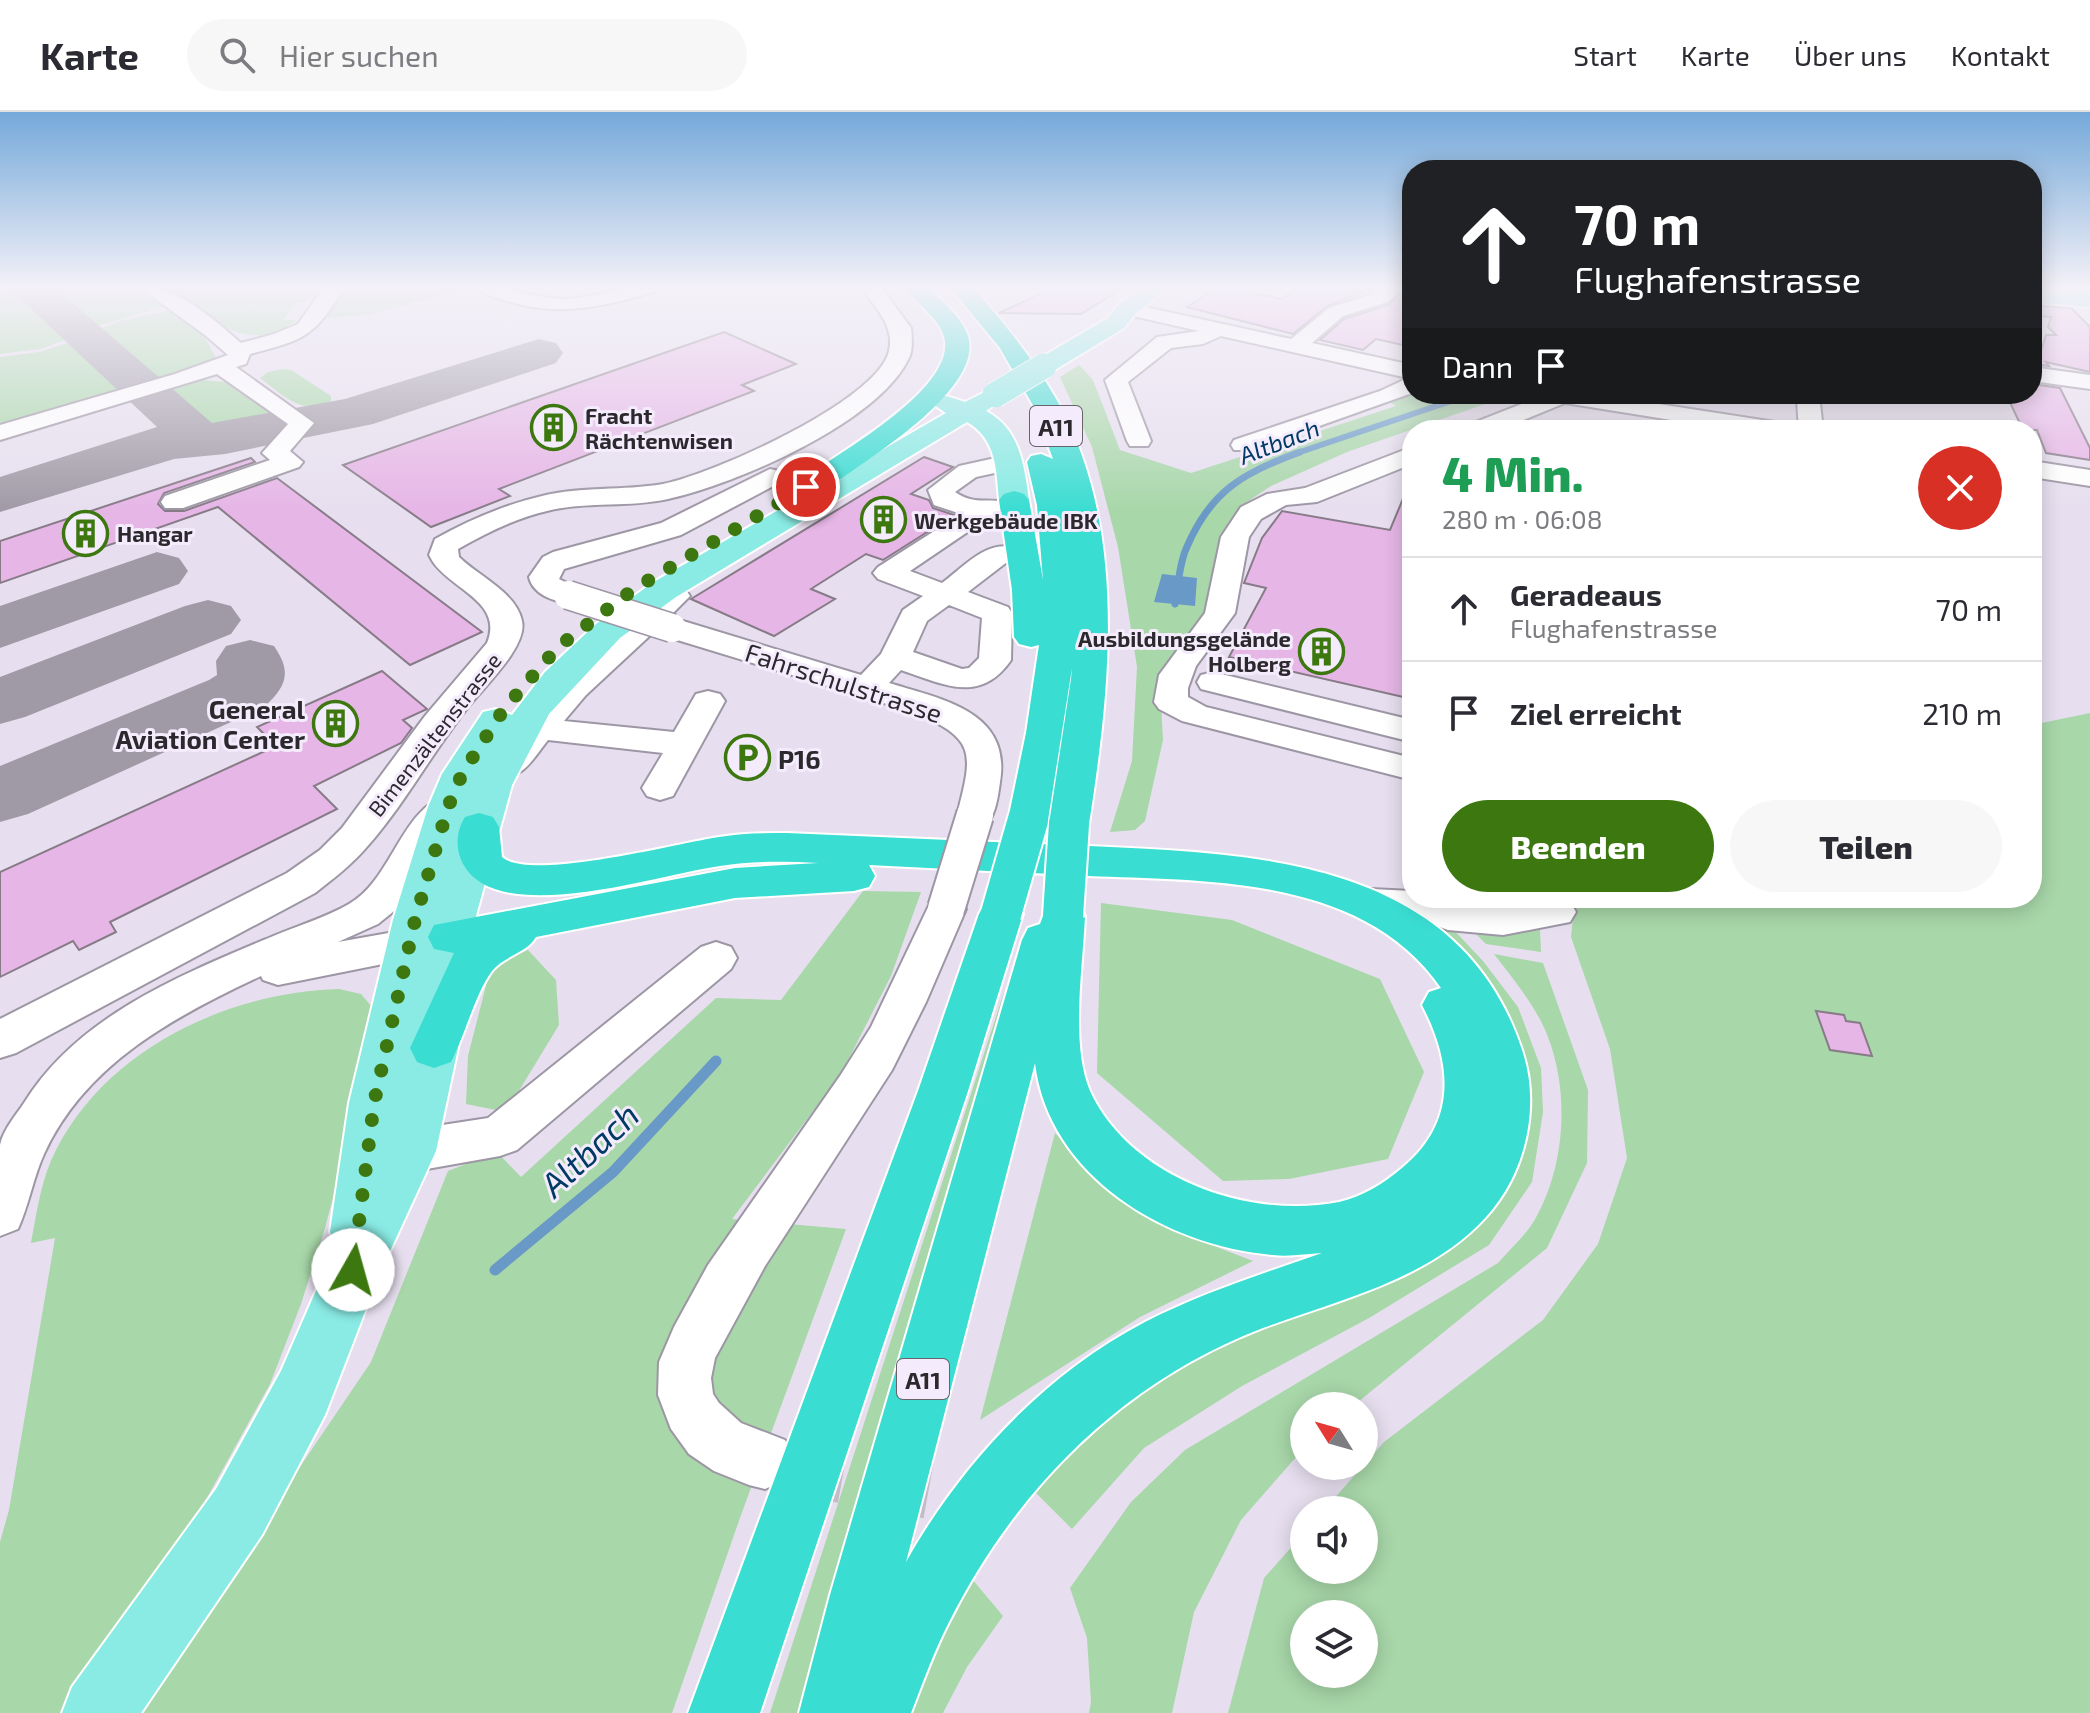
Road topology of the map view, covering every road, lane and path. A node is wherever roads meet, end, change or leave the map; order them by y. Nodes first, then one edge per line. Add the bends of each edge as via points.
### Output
1 (221, 362) edge
2 (232, 362) edge
3 (894, 362) edge
4 (918, 362) edge
5 (955, 362) edge
6 (995, 362) edge
7 (1022, 362) edge
8 (1037, 362) edge
9 (1140, 362) edge
10 (1363, 362) edge
11 (1402, 370) edge
12 (2042, 375) edge
13 (2090, 382) edge
14 (1402, 389) edge
15 (1536, 404) edge
16 (1614, 404) edge
17 (957, 408) junction
18 (1500, 420) edge
19 (1717, 420) edge
20 (0, 433) edge
21 (1139, 441) dead end
22 (1243, 445) dead end
23 (1402, 459) edge
24 (1009, 463) junction
25 (2042, 471) edge
26 (832, 472) junction
27 (2090, 478) edge
28 (174, 502) dead end
29 (999, 507) junction
30 (1001, 553) dead end
31 (704, 568) junction
32 (946, 594) junction
33 (895, 657) junction
34 (1213, 682) dead end
35 (868, 687) junction
36 (708, 701) dead end
37 (541, 729) junction
38 (1402, 729) edge
39 (685, 744) junction
40 (1402, 766) edge
41 (492, 785) junction
42 (660, 788) dead end
43 (1028, 815) junction
44 (464, 817) junction
45 (605, 872) junction
46 (1371, 903) junction
47 (1402, 905) edge
48 (1431, 908) edge
49 (1556, 912) dead end
50 (563, 914) junction
51 (1056, 915) junction
52 (432, 929) junction
53 (305, 941) junction
54 (716, 958) dead end
55 (222, 976) junction
56 (0, 1040) edge
57 (434, 1048) junction
58 (410, 1151) junction
59 (2, 1199) edge
60 (353, 1270) junction
61 (765, 1460) tunnel mouth
62 (98, 1713) edge
63 (724, 1713) edge
64 (835, 1713) edge
65 (875, 1713) edge

1 - 20 street
2 - 28 street via 302,423 275,453 290,462
3 - 56 street, Bimenzältenstrasse via 872,390 836,417 680,489 559,500 445,545 447,562 499,605 509,631 342,851 301,883
4 - 35 street, Fahrschulstrasse, bridge via 896,393 804,459 686,523 579,551 553,563 544,577 545,583 568,595
5 - 26 highway via 911,413
6 - 43 highway, A11 via 1020,406 1043,468 1058,572 1056,668
7 - 51 highway, A11, bridge via 1064,447 1081,508 1092,590 1092,664 1082,755
8 - 17 main road, bridge
9 - 21 street via 1116,380
10 - 11 street
12 - 13 street
14 - 22 street
15 - 18 street
16 - 19 street
17 - 24 main road via 984,418 999,433
17 - 26 main road
17 - 31 main road
23 - 40 street via 1250,513 1236,528 1221,610 1170,686 1171,702 1194,714
24 - 29 main road
24 - 29 street via 968,471 941,490 943,499
25 - 27 street
26 - 44 main road via 645,582 558,647 504,709 462,774
29 - 32 street via 959,525 888,573
29 - 43 highway via 1024,555 1030,617
30 - 32 street
31 - 37 street via 574,688
31 - 41 main road via 608,631 558,680 533,710
32 - 33 street via 914,616
32 - 33 street via 997,613 995,660 979,676 960,679
33 - 35 street
34 - 38 street
35 - 61 street, Fahrschulstrasse, bridge via 946,713 972,728 987,760 946,909 876,1057 728,1277 691,1350 684,1375 692,1416 725,1448
36 - 39 street
37 - 39 street
37 - 41 street
39 - 42 street
41 - 44 main road
43 - 63 highway, A11, bridge via 943,1091
44 - 45 highway via 484,866 507,879 529,882
44 - 52 main road via 467,879
44 - 53 street via 414,847 398,882 381,902
45 - 46 highway via 719,851 787,847 1221,867 1315,882
45 - 52 highway
46 - 47 street
46 - 65 highway via 1410,927 1444,959 1472,994 1493,1034 1506,1109 1496,1154 1483,1178 1449,1217 1423,1236 1361,1266 1190,1330 1128,1364 1072,1407 1019,1463 957,1545 924,1599
48 - 49 street via 1448,915 1503,920
50 - 51 highway via 735,883 827,876 1179,890 1298,904 1359,927 1395,950 1427,978 1449,1009 1465,1044 1470,1078 1464,1124 1455,1146 1441,1168 1405,1200 1335,1229 1228,1224 1198,1216 1146,1189 1088,1137 1067,1096 1058,1047
50 - 52 highway
50 - 57 highway via 514,932 477,955
51 - 64 highway, A11
52 - 53 street
52 - 55 street
52 - 57 main road
52 - 60 main road via 374,1103
53 - 55 street
54 - 58 street via 500,1136
55 - 59 street via 149,1011 85,1062 26,1134
57 - 58 main road
58 - 60 main road
60 - 62 main road via 303,1393 239,1512

